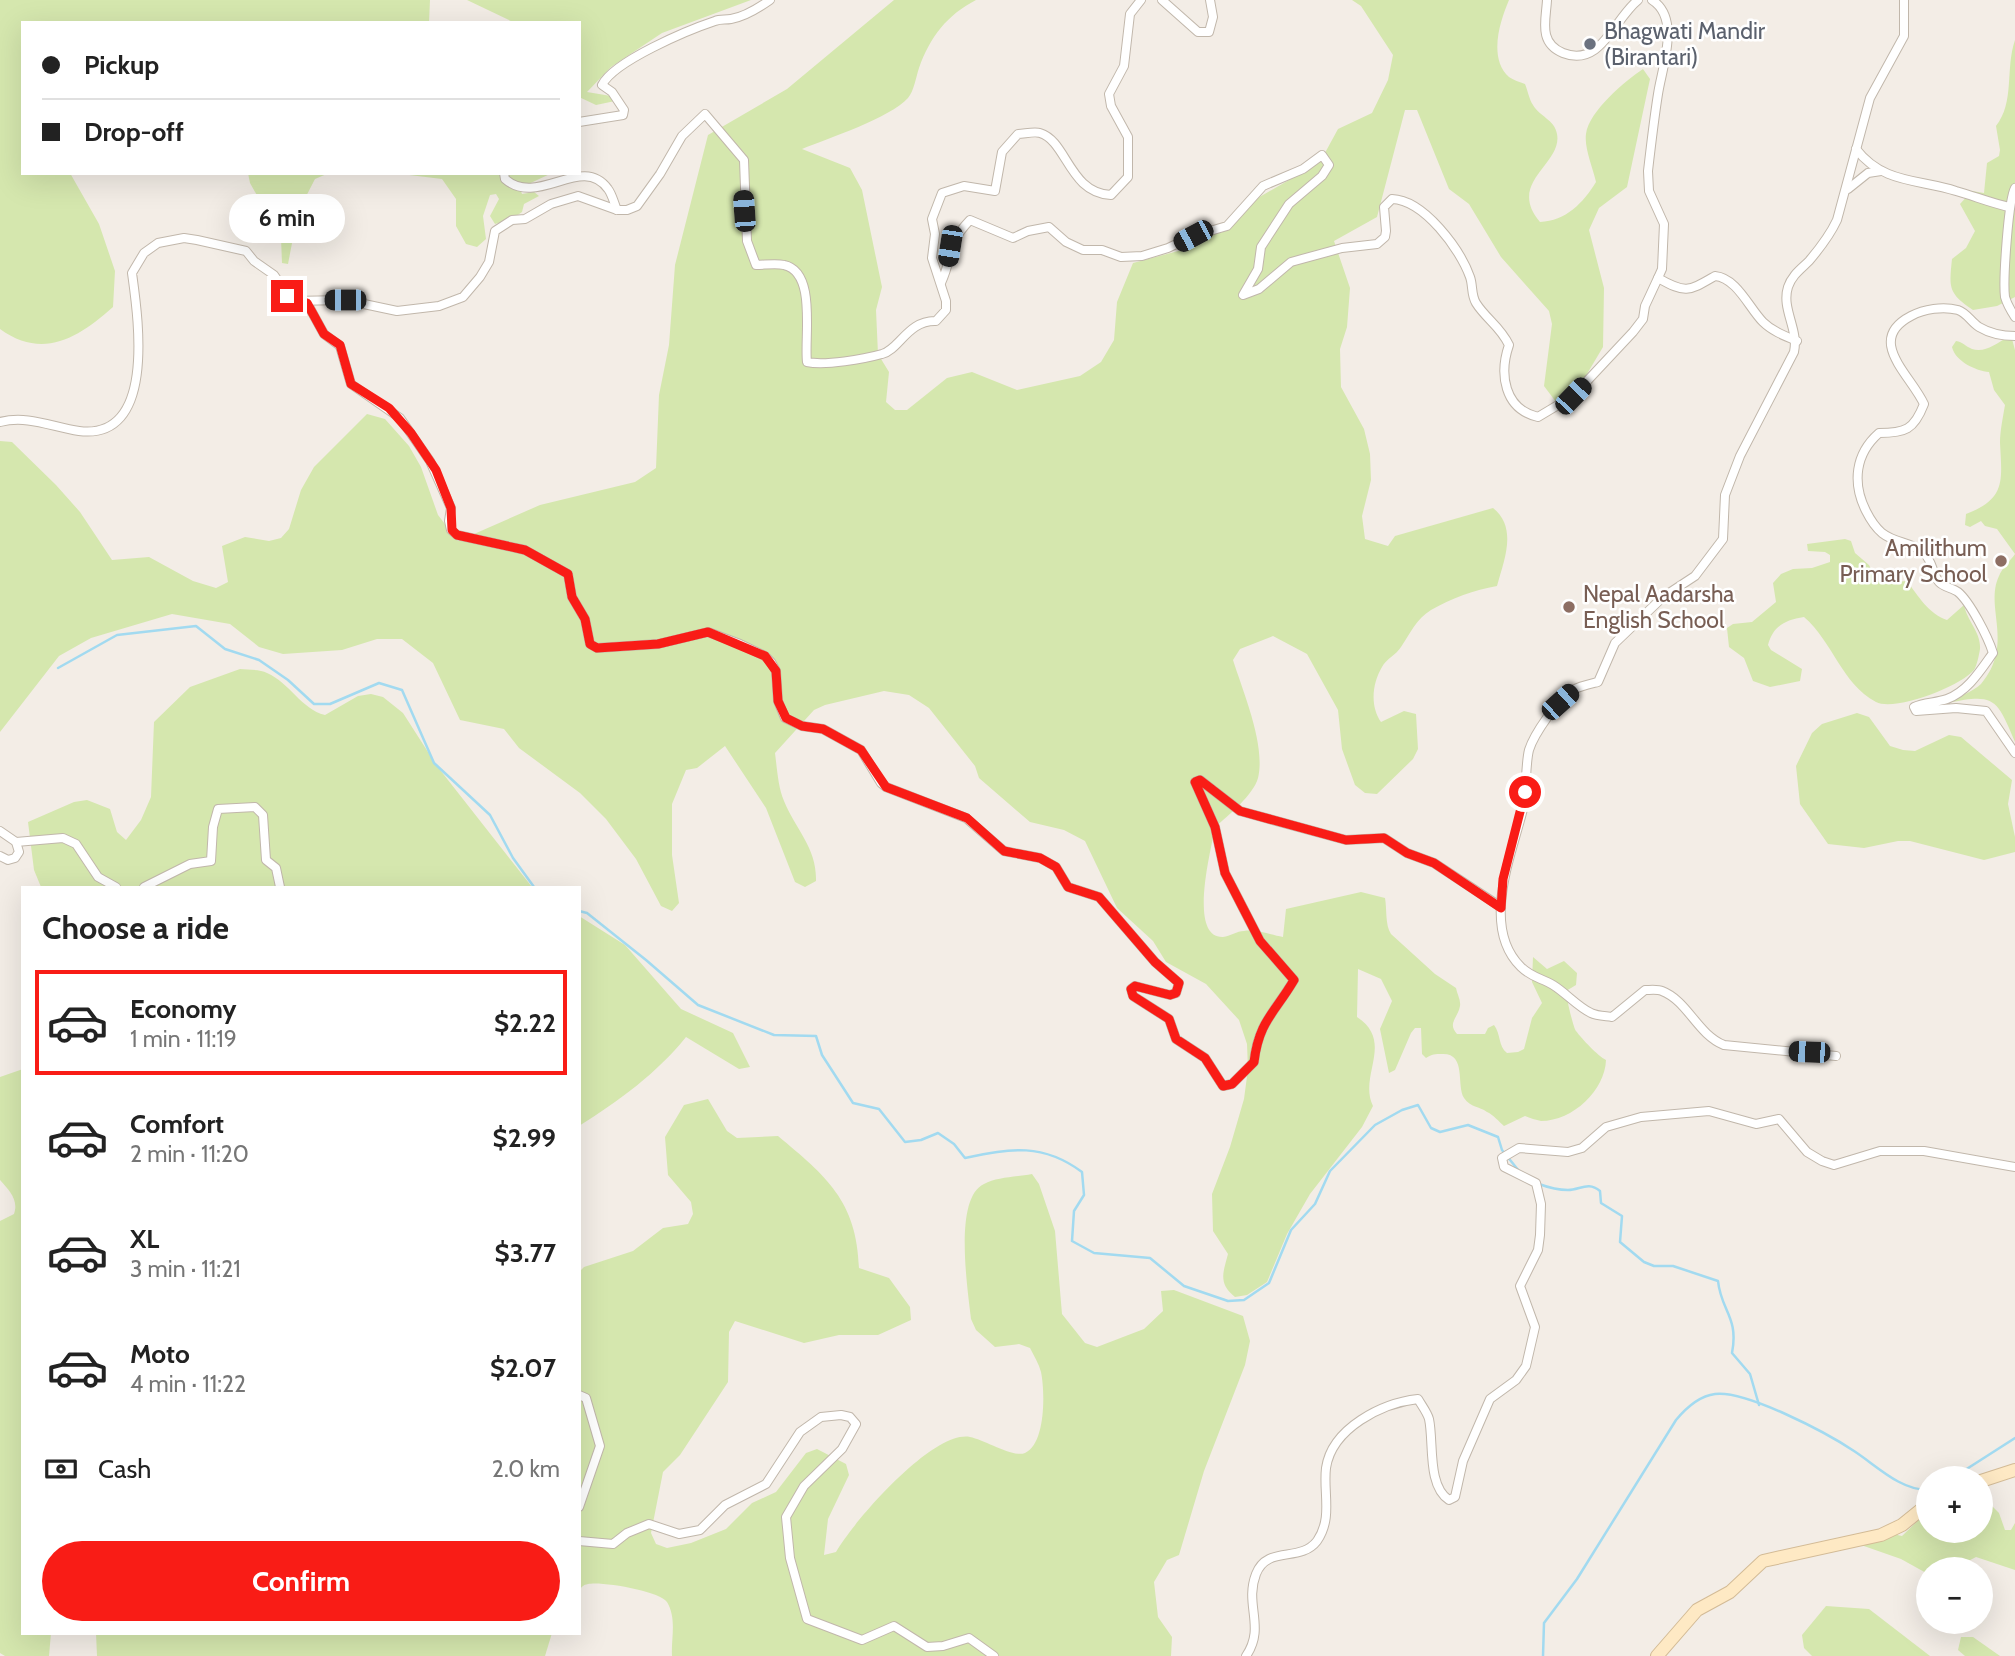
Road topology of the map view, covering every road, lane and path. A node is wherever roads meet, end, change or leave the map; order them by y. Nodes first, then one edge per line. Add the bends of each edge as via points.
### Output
1 (770, 0) edge
2 (1141, 0) edge
3 (1163, 0) edge
4 (1210, 0) edge
5 (1547, 0) edge
6 (1638, 0) edge
7 (1652, 0) edge
8 (1904, 0) edge
9 (581, 122) edge
10 (1856, 149) junction
11 (1885, 172) junction
12 (504, 175) edge
13 (2015, 188) edge
14 (1846, 191) junction
15 (2009, 207) junction
16 (617, 209) junction
17 (1658, 278) junction
18 (940, 283) junction
19 (307, 303) junction
20 (2015, 317) edge
21 (2015, 336) edge
22 (1797, 341) junction
23 (0, 422) edge
24 (2015, 753) edge
25 (0, 831) edge
26 (16, 842) junction
27 (0, 856) edge
28 (114, 886) edge
29 (146, 886) edge
30 (280, 886) edge
31 (1501, 908) junction
32 (1836, 1056) dead end
33 (2015, 1167) edge
34 (581, 1396) edge
35 (2015, 1470) edge
36 (1993, 1477) edge
37 (581, 1501) edge
38 (1916, 1512) edge
39 (581, 1541) edge
40 (994, 1656) edge
41 (1246, 1656) edge
42 (1657, 1656) edge

1 - 9 street via 734,19 684,33 608,74 602,85 612,92 624,115
2 - 18 street via 1130,14 1124,66 1109,94 1128,137 1124,184 1111,195 1098,195 1079,178 1055,144 1040,133 1018,134 1002,152 995,191 964,186 942,193 932,219 932,258
3 - 4 street via 1198,32 1209,32 1213,17
5 - 6 street via 1543,21 1549,41 1557,50 1576,57 1603,44 1620,17
7 - 17 street via 1663,14 1667,42 1648,171 1649,191 1664,224
8 - 10 street via 1904,36 1870,98
10 - 11 street
10 - 14 street
11 - 14 street via 1868,173
11 - 15 street via 1914,184 1954,190
12 - 16 street via 513,186 527,190 577,176 598,179 610,190
13 - 15 street
14 - 22 street via 1830,236 1788,285 1786,298
15 - 20 street via 2006,298
16 - 18 street via 627,211 643,200 682,136 705,114 744,160 747,241 756,265 785,265 797,272 805,291 807,362 820,365 884,354 903,334 928,320 936,321 946,310
16 - 19 street via 578,196 525,219 512,220 495,231 489,262 463,297 439,306 397,310 345,300
17 - 18 street via 1643,319 1633,332 1573,396 1538,416 1525,414 1509,399 1504,380 1509,345 1473,297 1474,287 1457,248 1425,213 1403,199 1392,199 1384,207 1385,237 1377,244 1330,250 1291,262 1258,289 1243,295 1258,269 1261,247 1289,205 1329,164 1322,155 1303,169 1263,186 1227,226 1142,256 1083,250 1049,228 1013,238 970,220 950,246
17 - 22 street via 1698,289 1715,276 1721,277 1764,323
19 - 23 street via 292,301 274,275 246,251 184,238 158,243 144,253 132,273 138,317 138,380 114,423 81,431 28,420
19 - 31 street via 324,334 340,345 351,384 400,418 430,461 451,508 450,522 457,535 525,550 568,574 590,644 597,648 658,644 708,632 765,656 776,671 778,701 786,718 823,729 861,750 886,787 956,812 1004,851 1040,858 1056,867 1068,887 1099,897 1179,983 1176,993 1170,995 1135,986 1133,996 1169,1019 1176,1039 1205,1058 1223,1086 1232,1084 1254,1062 1263,1024 1294,980 1260,941 1225,873 1215,827 1195,782 1200,780 1240,811 1346,840 1384,838 1434,863
21 - 24 street via 1978,326 1959,310 1919,312 1898,323 1891,331 1890,344 1924,404 1914,423 1901,433 1879,433 1866,444 1856,480 1862,502 1879,531 1912,544 1927,556 1940,583 1958,592 1969,607 1993,653 1962,690 1950,698 1914,707 1916,711 1986,711
22 - 31 street via 1790,365 1740,456 1725,495 1723,539 1714,554 1695,576 1663,597 1615,643 1598,682 1572,691 1535,737 1503,879
25 - 26 street
26 - 27 street via 19,852 15,858
26 - 28 street via 63,838 76,844 97,877
29 - 30 street via 190,864 211,860 218,809 255,807 263,815 266,860 276,868
31 - 32 street via 1501,923 1518,965 1592,1014 1612,1017 1645,990 1662,991 1681,1005 1710,1040
33 - 41 street via 1924,1151 1880,1151 1834,1165 1807,1152 1779,1119 1756,1124 1709,1111 1641,1117 1606,1127 1582,1148 1568,1152 1519,1148 1502,1158 1504,1167 1536,1183 1541,1204 1538,1250 1520,1286 1535,1327 1526,1366 1516,1380 1490,1399 1463,1461 1455,1497 1449,1500 1441,1494 1430,1452 1428,1418 1418,1399 1365,1418 1336,1443 1326,1470 1327,1509 1319,1538 1312,1547 1294,1555 1268,1558 1256,1574 1252,1594 1258,1629
34 - 37 street via 586,1398 600,1446
35 - 36 street
38 - 42 street via 1881,1535 1763,1561 1730,1592 1698,1610
39 - 40 street via 613,1544 649,1524 679,1534 700,1530 725,1505 766,1484 800,1432 821,1417 850,1417 856,1424 842,1449 804,1486 786,1517 790,1558 807,1619 862,1640 894,1626 926,1647 969,1639

